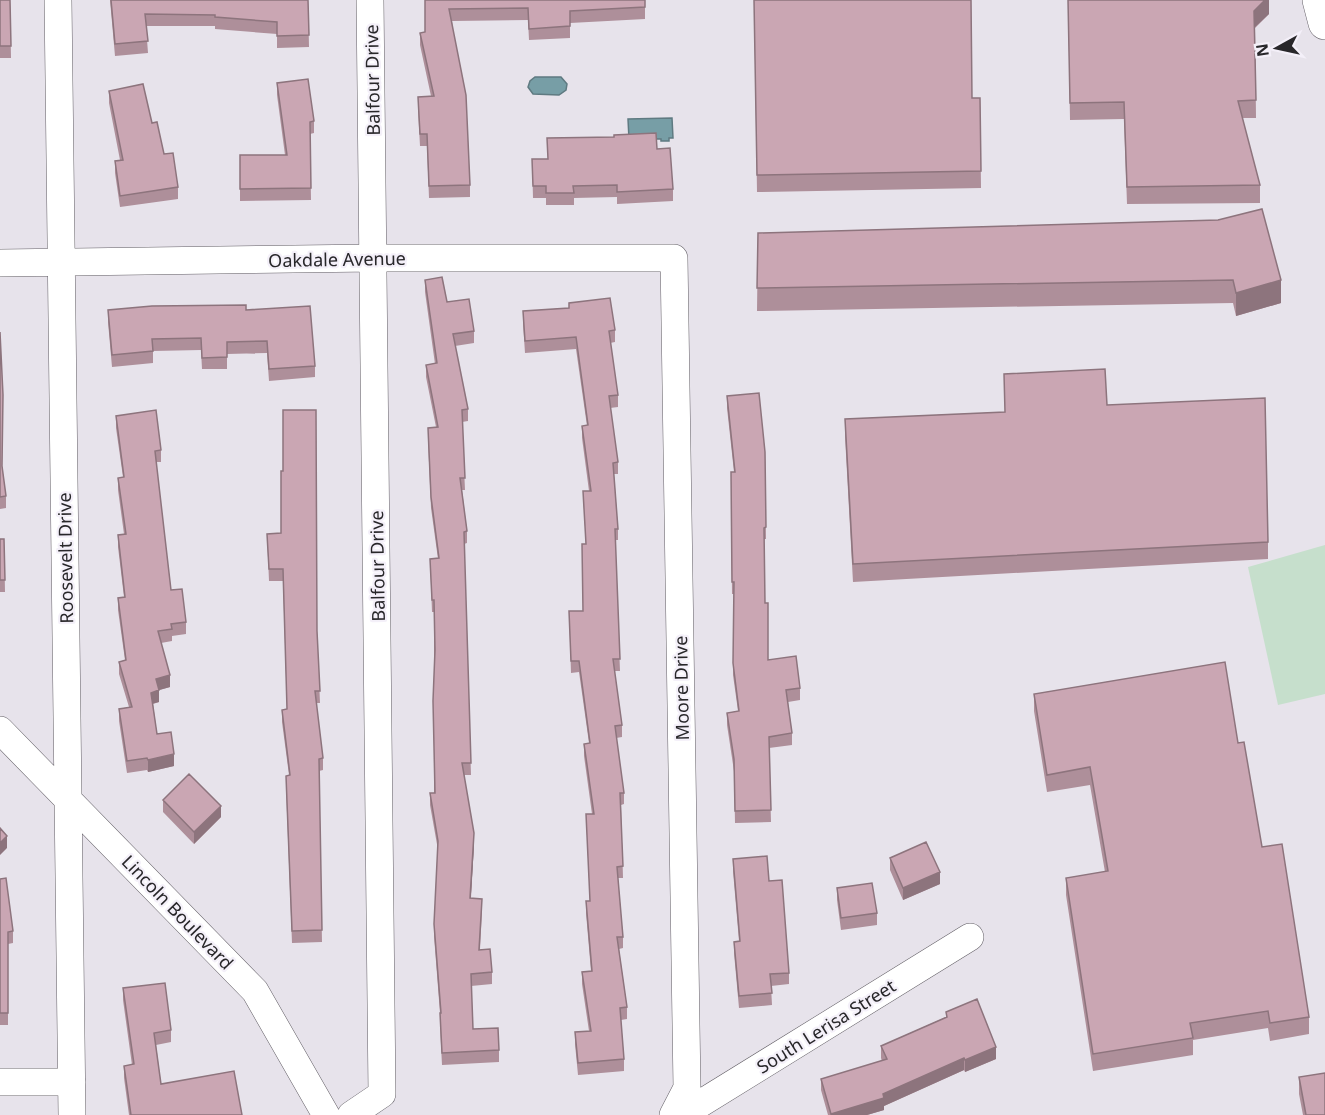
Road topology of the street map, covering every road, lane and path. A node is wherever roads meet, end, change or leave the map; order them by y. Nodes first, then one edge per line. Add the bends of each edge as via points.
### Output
1 (58, 0) edge
2 (370, 0) edge
3 (1319, 0) edge
4 (1325, 22) edge
5 (374, 258) junction
6 (675, 258) joint
7 (61, 262) junction
8 (0, 263) edge
9 (0, 730) edge
10 (68, 798) junction
11 (970, 937) dead end
12 (0, 1082) edge
13 (72, 1082) junction
14 (72, 1115) edge
15 (326, 1115) edge
16 (351, 1115) edge
17 (673, 1115) edge
18 (682, 1115) edge

1 - 7 street, Roosevelt Drive
2 - 5 street, Balfour Drive
3 - 4 main road
5 - 6 street, Oakdale Avenue
5 - 7 street, Oakdale Avenue
5 - 16 street, Balfour Drive via 382,1094
6 - 17 street, Moore Drive via 687,1088
7 - 8 street, Oakdale Avenue
7 - 10 street, Roosevelt Drive
9 - 10 street, Lincoln Boulevard
10 - 13 street, Roosevelt Drive
10 - 15 street, Lincoln Boulevard via 255,991
11 - 18 street, South Lerisa Street
12 - 13 street
13 - 14 street, Roosevelt Drive

